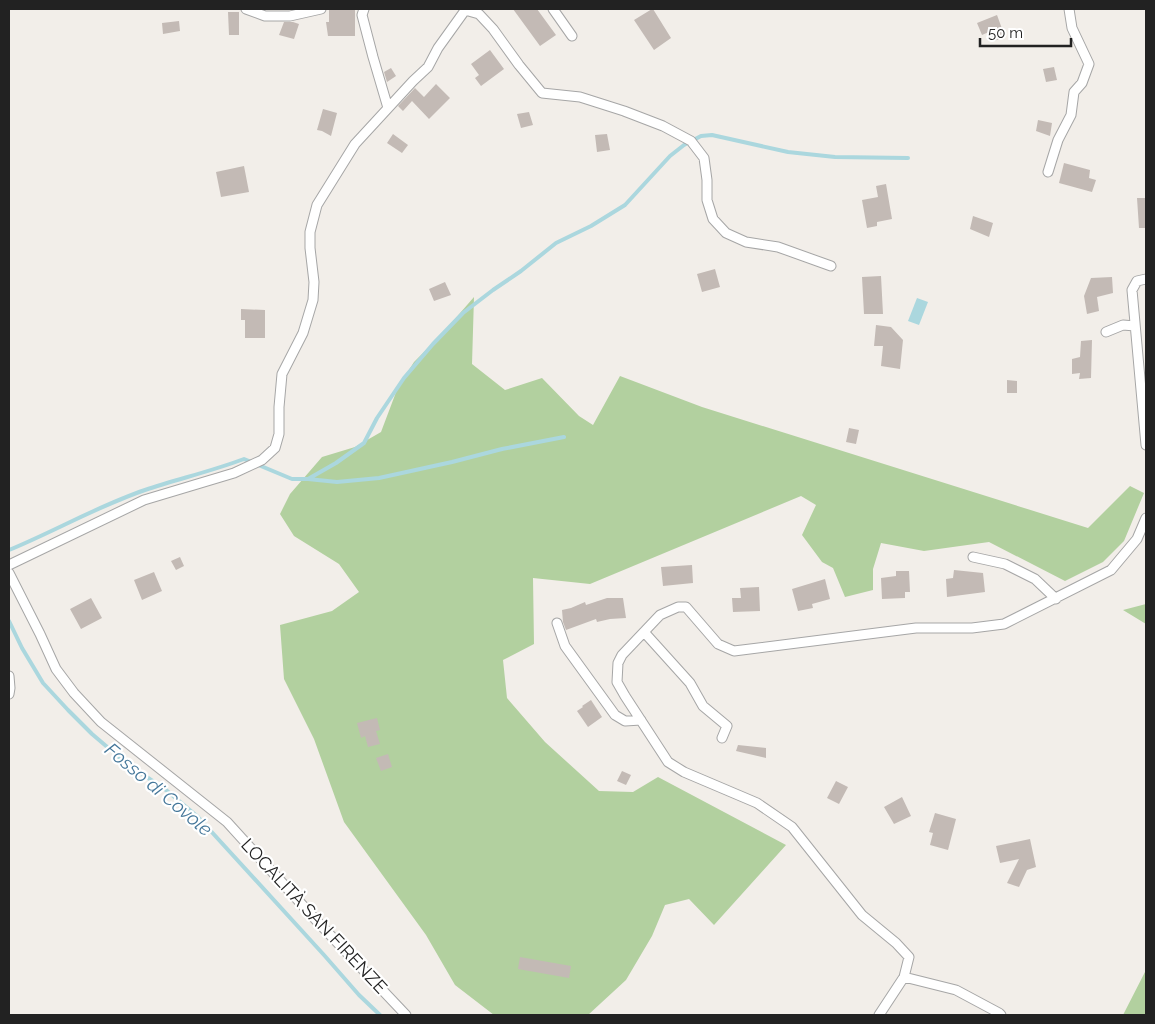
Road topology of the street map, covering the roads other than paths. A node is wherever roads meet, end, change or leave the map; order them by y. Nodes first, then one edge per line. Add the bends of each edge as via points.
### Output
1 (246, 9) edge
2 (321, 9) edge
3 (364, 9) edge
4 (466, 9) edge
5 (553, 9) edge
6 (1069, 9) edge
7 (572, 36) dead end
8 (388, 108) junction
9 (1048, 172) dead end
10 (831, 266) dead end
11 (1146, 279) edge
12 (1135, 326) junction
13 (1106, 332) dead end
14 (1146, 444) edge
15 (1146, 518) edge
16 (973, 556) dead end
17 (9, 565) edge
18 (9, 573) edge
19 (1056, 599) junction
20 (557, 623) dead end
21 (644, 632) junction
22 (9, 676) edge
23 (9, 694) edge
24 (641, 720) junction
25 (722, 738) dead end
26 (904, 977) junction
27 (406, 1015) edge
28 (879, 1015) edge
29 (1001, 1015) edge

1 - 2 street via 265,16 290,16
3 - 8 street via 362,15
4 - 8 street via 428,67
4 - 10 street via 479,14 493,29 542,93 580,97 663,126 691,140 704,158 707,200 713,219 726,233 746,242 778,247
5 - 7 street
6 - 9 street via 1072,28 1090,64 1074,92 1070,115
8 - 17 street via 355,144 317,205 310,232 313,300 303,333 282,374 279,434 275,448 262,460 234,474 144,500
11 - 12 street via 1137,281 1132,290
12 - 13 street via 1123,325
12 - 14 street
15 - 19 street via 1137,539 1111,570
16 - 19 street via 1005,564 1035,579
18 - 27 street, LOCALITÀ SAN FIRENZE via 56,669 74,693 101,722 227,822
19 - 21 street via 1004,624 972,628 916,628 734,651 718,644 686,607 660,615
20 - 24 street via 565,646 615,715 625,721
21 - 24 street via 622,655 617,682
21 - 25 street via 690,683 703,706 727,726
22 - 23 street
24 - 26 street via 668,762 684,772 757,802 792,827 862,915 909,957
26 - 28 street
26 - 29 street via 956,990

